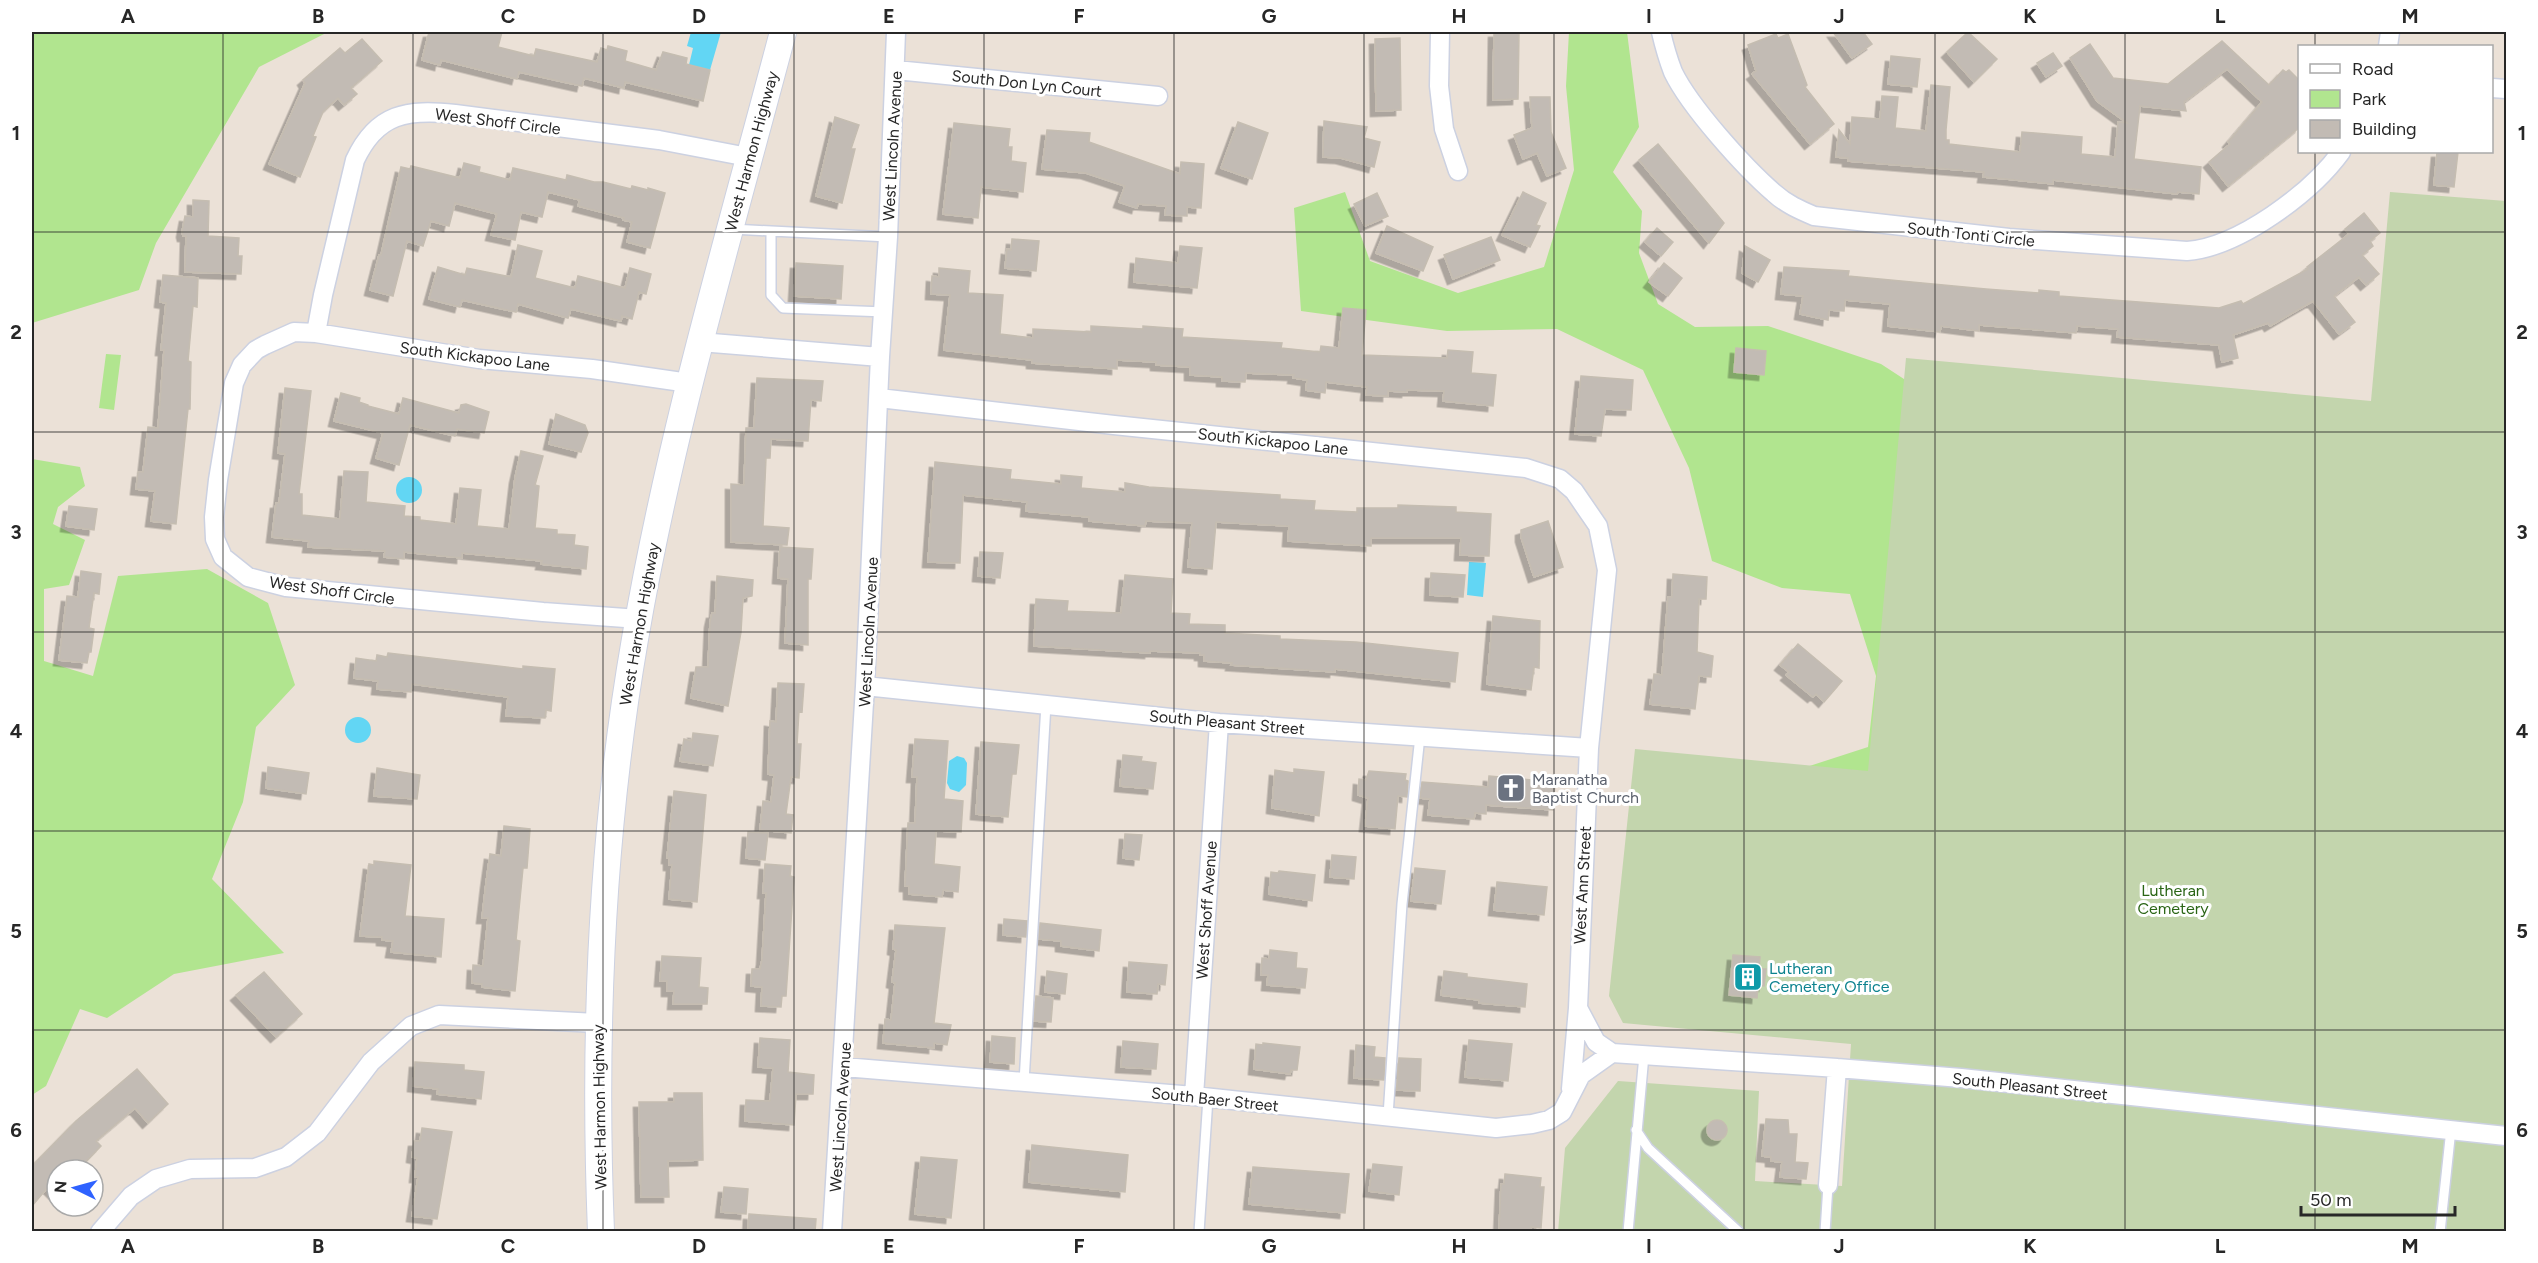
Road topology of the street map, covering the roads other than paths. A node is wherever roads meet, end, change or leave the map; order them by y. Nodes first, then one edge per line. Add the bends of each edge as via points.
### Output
1 (783, 32) edge
2 (896, 32) edge
3 (1440, 32) edge
4 (1661, 32) edge
5 (896, 70) junction
6 (1158, 96) dead end
7 (2340, 153) edge
8 (748, 158) junction
9 (1458, 171) dead end
10 (730, 229) junction
11 (771, 231) junction
12 (888, 237) junction
13 (885, 312) junction
14 (316, 333) junction
15 (700, 342) junction
16 (265, 345) joint
17 (880, 357) junction
18 (689, 383) junction
19 (879, 398) junction
20 (1606, 570) joint
21 (639, 619) junction
22 (865, 686) junction
23 (1046, 704) junction
24 (1219, 723) junction
25 (1420, 736) junction
26 (1589, 748) junction
27 (1578, 1008) junction
28 (597, 1023) junction
29 (1612, 1053) junction
30 (1644, 1055) junction
31 (844, 1067) junction
32 (1837, 1068) junction
33 (1024, 1082) junction
34 (1570, 1094) junction
35 (1201, 1097) junction
36 (1388, 1116) junction
37 (1636, 1130) junction
38 (2451, 1130) junction
39 (2506, 1136) edge
40 (1828, 1185) joint
41 (100, 1232) edge
42 (601, 1232) edge
43 (832, 1232) edge
44 (1199, 1232) edge
45 (1628, 1232) edge
46 (1738, 1232) edge
47 (1825, 1232) edge
48 (2440, 1232) edge

1 - 8 main road, West Harmon Highway
2 - 5 street, West Lincoln Avenue
3 - 9 street via 1439,86 1444,129
4 - 7 street, South Tonti Circle via 1673,71 1687,96 1774,194 1814,216 2032,240 2204,250 2231,239 2294,201
5 - 6 street, South Don Lyn Court
5 - 12 street, West Lincoln Avenue
8 - 10 main road, West Harmon Highway
8 - 14 street, West Shoff Circle via 659,140 437,112 399,115 383,122 364,141 355,160
10 - 11 lane
10 - 15 main road, West Harmon Highway
11 - 12 lane
11 - 13 lane via 771,295 783,308
12 - 13 street, West Lincoln Avenue
13 - 17 street, West Lincoln Avenue
14 - 16 street, South Kickapoo Lane via 294,332
14 - 18 street, South Kickapoo Lane via 491,361 592,369
15 - 17 street
15 - 18 main road, West Harmon Highway
16 - 21 street, West Shoff Circle via 242,365 234,383 214,517 215,539 223,557 248,577 310,590
17 - 19 street, West Lincoln Avenue
18 - 21 main road, West Harmon Highway
19 - 20 street, South Kickapoo Lane via 1542,472 1560,479 1574,491 1598,526
19 - 22 street, West Lincoln Avenue
20 - 26 street, West Ann Street
21 - 28 main road, West Harmon Highway via 610,824
22 - 23 street, South Pleasant Street
22 - 31 street, West Lincoln Avenue
23 - 24 street, South Pleasant Street
23 - 33 lane
24 - 25 street, South Pleasant Street
24 - 35 street, West Shoff Avenue
25 - 26 street, South Pleasant Street
25 - 36 lane via 1402,904
26 - 27 street, West Ann Street
27 - 29 street via 1596,1042
27 - 34 street, West Ann Street
28 - 41 street via 440,1015 411,1026 371,1062 317,1133 286,1157 255,1168 190,1170 156,1179 130,1196
28 - 42 main road, West Harmon Highway
29 - 30 street, South Pleasant Street
29 - 34 street via 1581,1075
30 - 32 street, South Pleasant Street
30 - 37 lane
31 - 33 street, South Baer Street
31 - 43 street, West Lincoln Avenue
32 - 38 street, South Pleasant Street
32 - 40 street
33 - 35 street, South Baer Street
34 - 36 street, South Baer Street via 1562,1112 1549,1120 1523,1126 1496,1128
35 - 36 street, South Baer Street
35 - 44 lane
37 - 45 lane
37 - 46 lane via 1648,1148
38 - 39 street, South Pleasant Street
38 - 48 lane
40 - 47 lane

